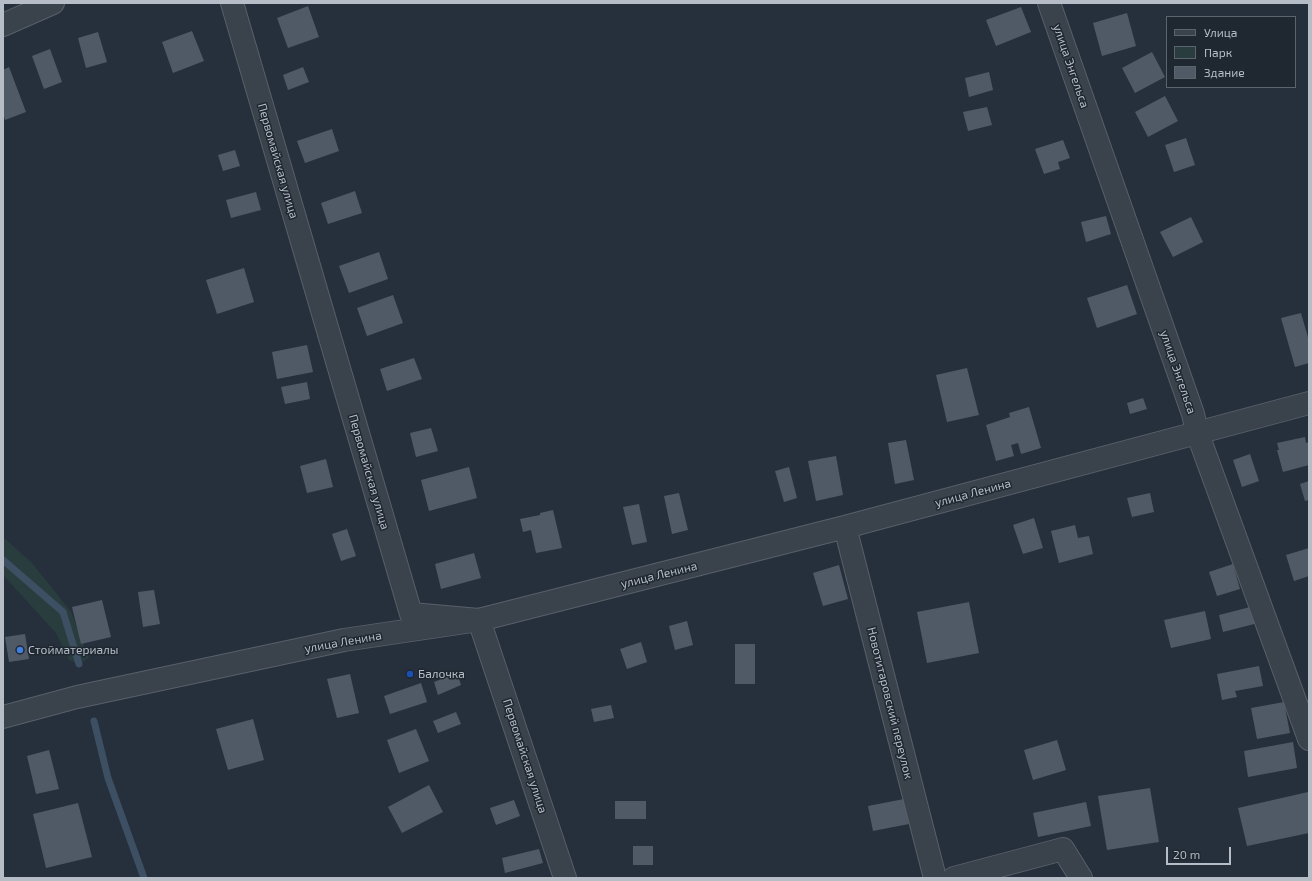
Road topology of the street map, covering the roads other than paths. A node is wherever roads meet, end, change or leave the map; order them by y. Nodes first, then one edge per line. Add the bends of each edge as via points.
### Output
1 (53, 3) edge
2 (232, 3) edge
3 (1049, 3) edge
4 (3, 25) edge
5 (1309, 403) edge
6 (1198, 432) junction
7 (845, 527) junction
8 (479, 620) junction
9 (3, 717) edge
10 (1309, 739) edge
11 (565, 878) edge
12 (935, 878) edge
13 (954, 878) edge
14 (1081, 878) edge

1 - 4 street
2 - 8 street, Первомайская улица via 410,614
3 - 6 street, улица Энгельса
5 - 6 street, улица Ленина
6 - 7 street, улица Ленина
6 - 10 street, улица Энгельса
7 - 8 street, улица Ленина
7 - 12 street, Новотитаровский переулок
8 - 9 street, улица Ленина via 344,640 77,697
8 - 11 street, Первомайская улица
13 - 14 street via 1062,849

